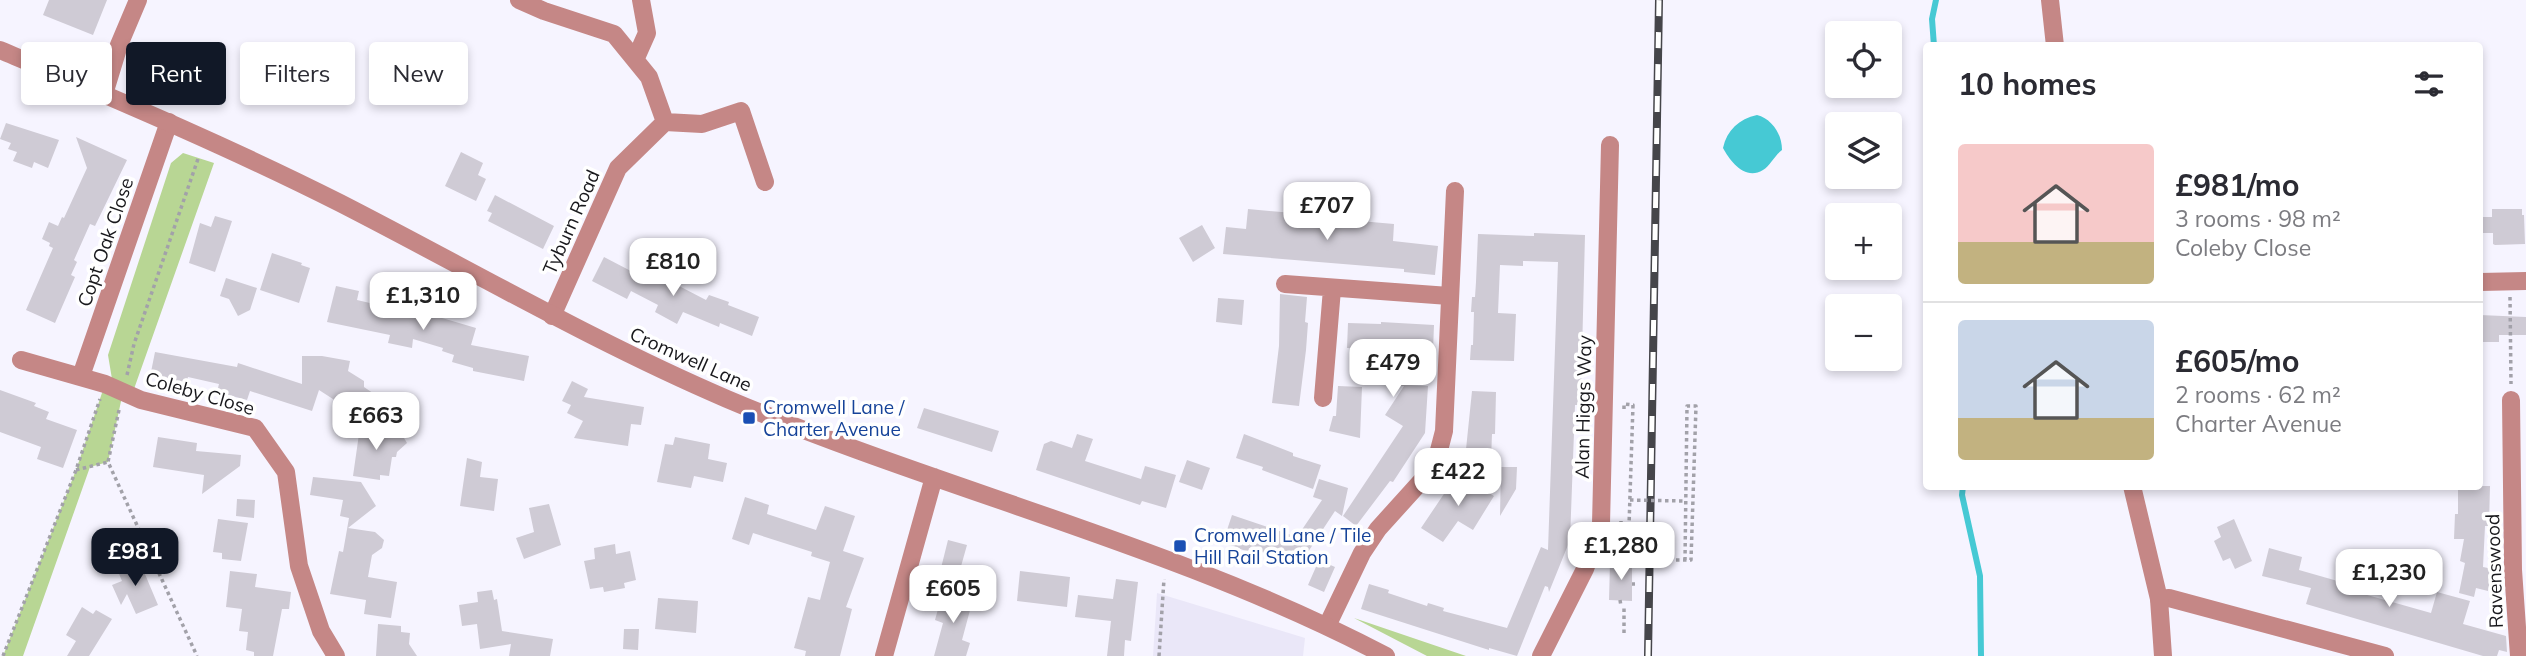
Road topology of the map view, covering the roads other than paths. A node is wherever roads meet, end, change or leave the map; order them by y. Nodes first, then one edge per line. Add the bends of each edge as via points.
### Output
1 (138, 0) edge
2 (519, 0) edge
3 (641, 0) edge
4 (2050, 0) edge
5 (2055, 42) edge
6 (0, 50) edge
7 (21, 59) edge
8 (635, 60) junction
9 (112, 68) edge
10 (112, 97) edge
11 (169, 122) junction
12 (665, 122) junction
13 (1610, 145) dead end
14 (765, 182) dead end
15 (1455, 191) dead end
16 (2518, 281) edge
17 (2483, 282) edge
18 (1285, 284) dead end
19 (1332, 289) junction
20 (1449, 296) junction
21 (552, 316) junction
22 (21, 360) dead end
23 (81, 376) junction
24 (1323, 398) dead end
25 (2511, 400) road end
26 (934, 477) junction
27 (2133, 490) edge
28 (2159, 599) junction
29 (1327, 626) junction
30 (336, 656) edge
31 (884, 656) edge
32 (1386, 656) edge
33 (1541, 656) edge
34 (2163, 656) edge
35 (2385, 656) edge
36 (2519, 656) edge

1 - 9 street
2 - 8 street via 614,34
3 - 8 street via 647,33
4 - 5 street
6 - 7 street, Cromwell Lane
8 - 12 street via 649,77
10 - 11 street, Cromwell Lane
11 - 21 street, Cromwell Lane via 339,203
11 - 23 street, Copt Oak Close
12 - 14 street via 702,124 741,111
12 - 21 street, Tyburn Road via 618,168
13 - 33 street, Alan Higgs Way via 1601,524 1585,569
15 - 20 street
16 - 17 street
18 - 19 street
19 - 20 street
19 - 24 street
20 - 29 street via 1444,431 1437,458 1373,537
21 - 26 street, Cromwell Lane via 746,407
22 - 23 street, Coleby Close
23 - 30 street, Coleby Close via 141,400 255,428 286,472 299,566 321,631
25 - 36 street, Ravenswood
26 - 29 street, Cromwell Lane via 1166,559
26 - 31 street
27 - 28 street
28 - 34 street
28 - 35 street
29 - 32 street, Cromwell Lane

